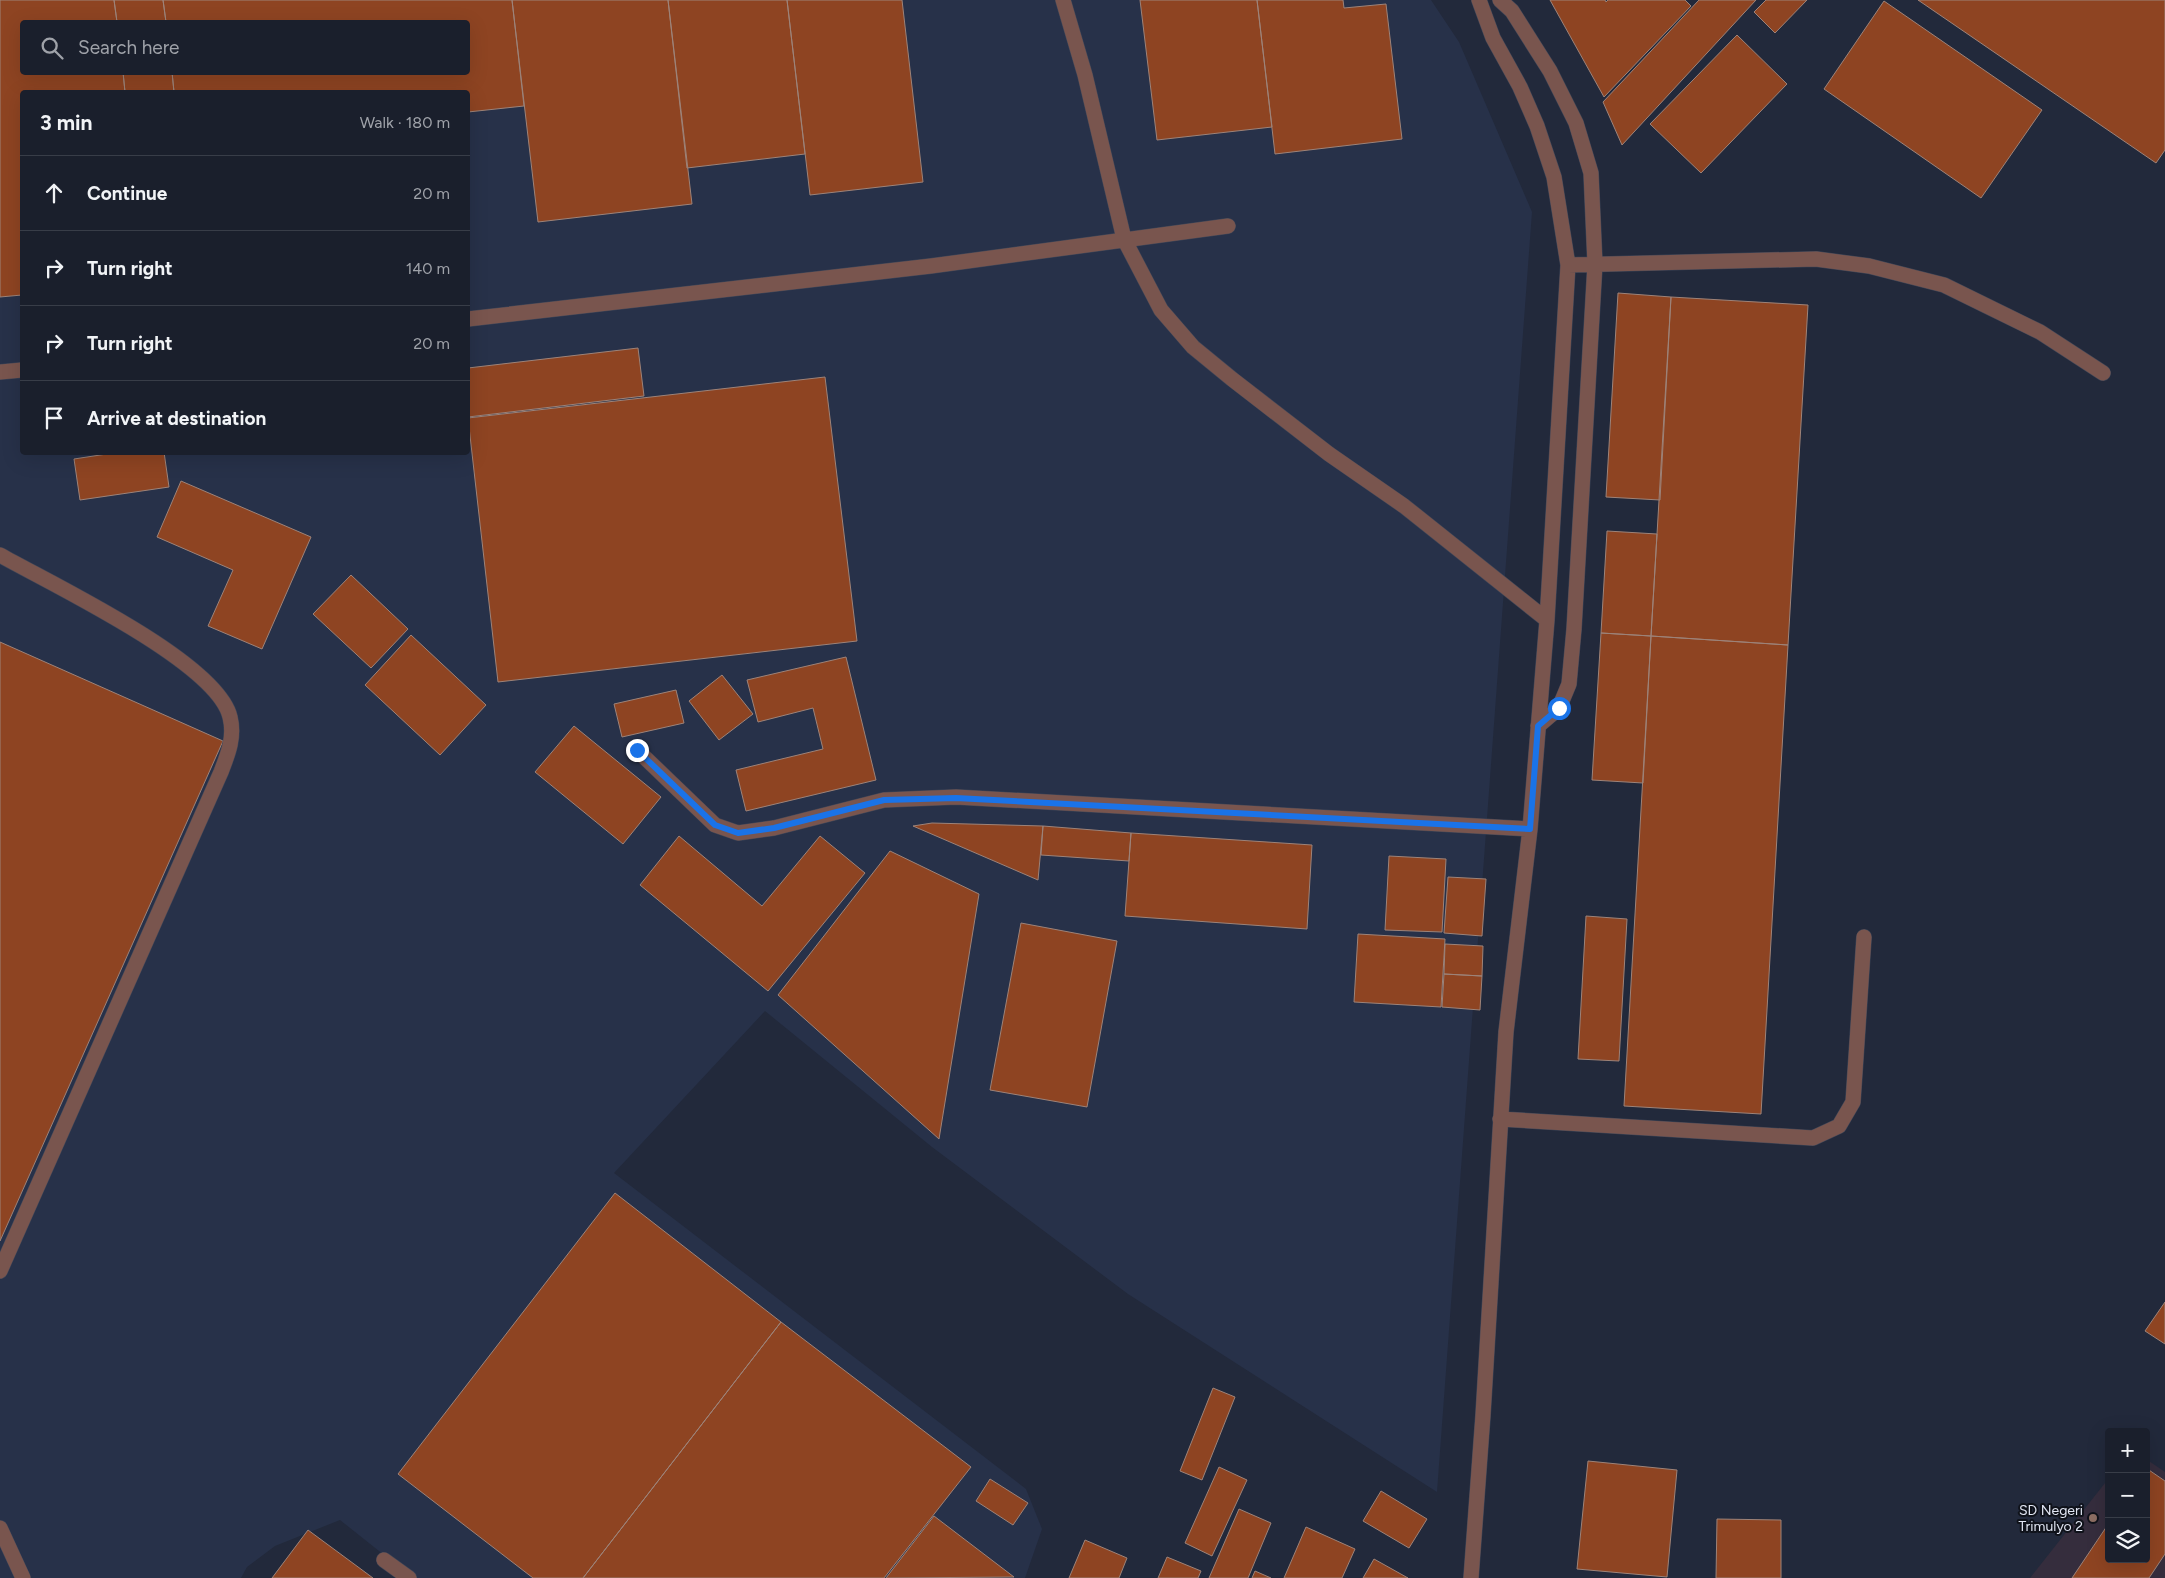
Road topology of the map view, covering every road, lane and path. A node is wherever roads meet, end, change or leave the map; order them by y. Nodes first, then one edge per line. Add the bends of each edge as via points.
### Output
1 (1063, 0) edge
2 (1478, 0) edge
3 (1500, 0) edge
4 (1228, 226) dead end
5 (1124, 239) junction
6 (1595, 264) junction
7 (1568, 265) junction
8 (470, 319) edge
9 (20, 370) edge
10 (0, 372) edge
11 (2103, 373) dead end
12 (0, 555) edge
13 (1547, 620) junction
14 (1538, 726) junction
15 (637, 750) dead end
16 (1530, 829) junction
17 (1864, 938) dead end
18 (1500, 1119) junction
19 (0, 1271) edge
20 (0, 1528) edge
21 (384, 1560) dead end
22 (23, 1578) edge
23 (409, 1578) edge
24 (1470, 1578) edge

1 - 5 lane via 1085,75
2 - 7 lane via 1493,38 1537,126 1554,176
3 - 6 lane via 1512,11 1550,71 1576,123 1591,173
4 - 5 lane
5 - 8 lane via 931,266
5 - 13 lane via 1161,310 1193,347 1286,422 1404,506
6 - 7 lane
6 - 11 lane via 1816,259 1869,266 1944,286 2040,332
6 - 14 lane via 1569,684 1559,708
7 - 13 lane
9 - 10 lane
12 - 19 lane via 159,644 212,685 230,716 233,734 221,772
13 - 14 lane
14 - 16 lane
15 - 16 lane via 715,825 738,833 774,828 884,800 956,798
16 - 18 lane via 1506,1032
17 - 18 lane via 1853,1102 1839,1126 1813,1138
18 - 24 lane
20 - 22 lane
21 - 23 lane

